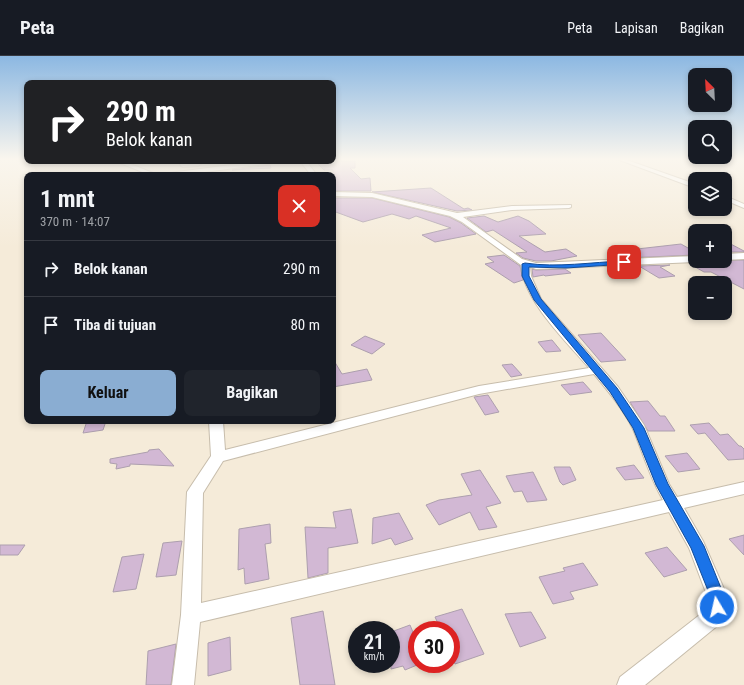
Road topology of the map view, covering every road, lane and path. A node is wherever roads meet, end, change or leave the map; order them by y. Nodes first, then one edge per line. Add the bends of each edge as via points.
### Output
1 (336, 194) edge
2 (732, 201) edge
3 (569, 206) dead end
4 (744, 206) edge
5 (455, 216) junction
6 (744, 256) edge
7 (732, 257) edge
8 (688, 258) edge
9 (525, 264) junction
10 (596, 370) junction
11 (216, 424) edge
12 (218, 457) junction
13 (744, 488) edge
14 (673, 505) junction
15 (191, 615) junction
16 (183, 685) edge
17 (628, 685) edge

1 - 5 street via 372,195 440,210
2 - 4 street
3 - 5 street via 511,208
5 - 9 street
6 - 7 street
8 - 9 street via 566,266
9 - 10 street via 526,276 537,300
10 - 12 street via 479,390
10 - 14 street via 614,390 639,428
11 - 12 street
12 - 15 street via 195,492
13 - 14 street
14 - 15 street
14 - 17 street via 697,546 718,598 715,615
15 - 16 street

